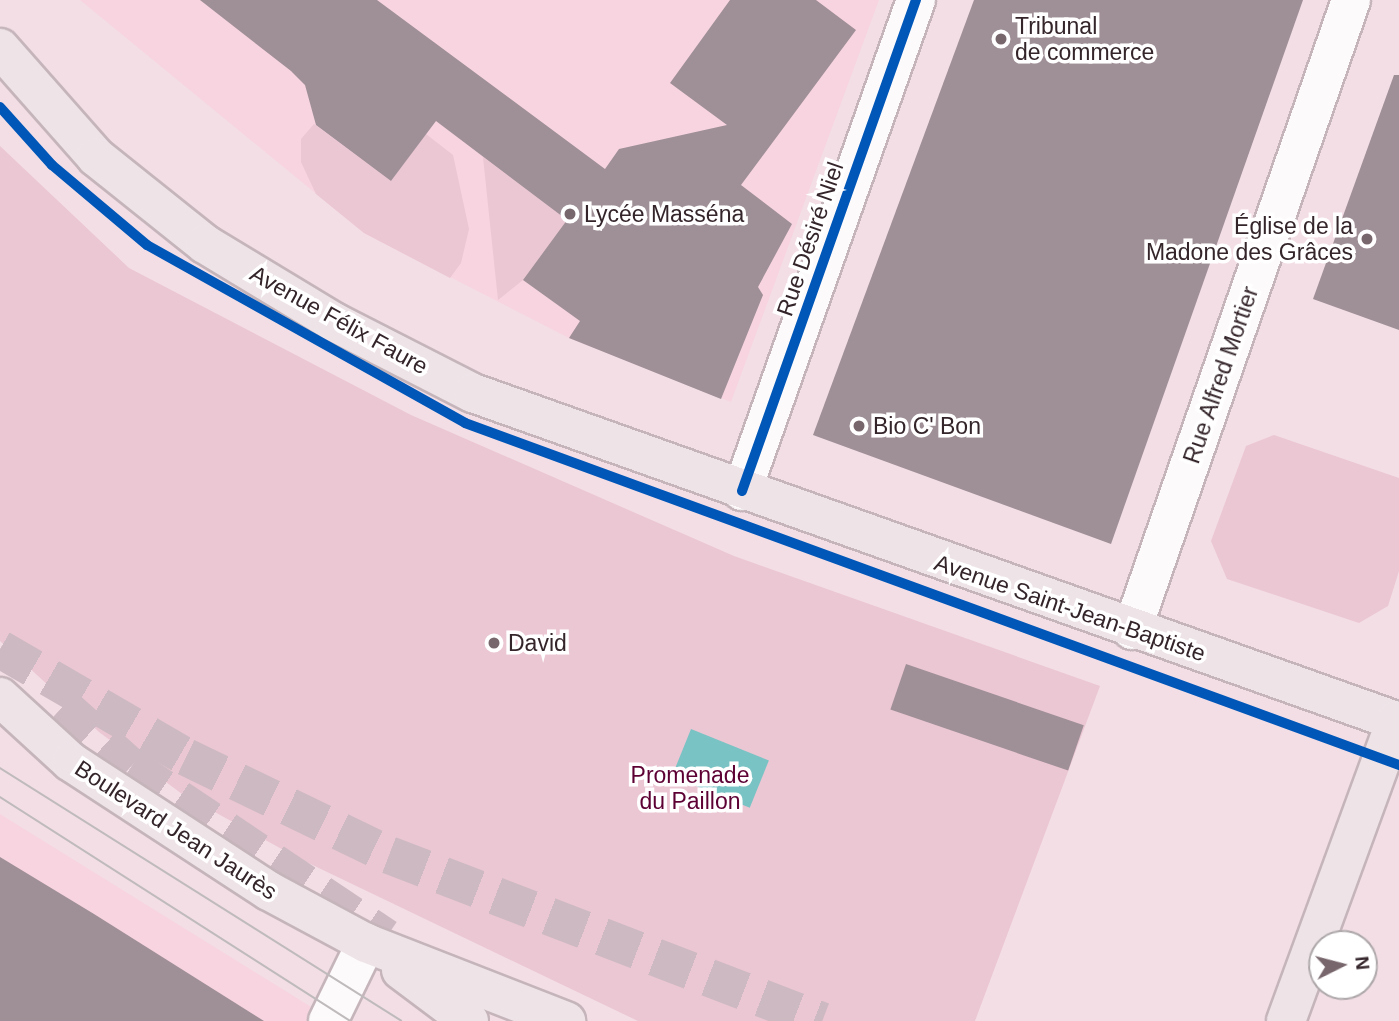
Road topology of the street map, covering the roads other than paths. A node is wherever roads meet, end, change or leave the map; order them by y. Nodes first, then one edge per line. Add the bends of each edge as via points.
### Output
1 (916, 0) edge
2 (1351, 0) edge
3 (0, 48) edge
4 (742, 491) junction
5 (1132, 630) junction
6 (0, 697) edge
7 (1398, 719) edge
8 (366, 943) junction
9 (328, 1021) edge
10 (469, 1021) edge
11 (566, 1021) edge
12 (1286, 1021) edge

1 - 4 street, Rue Désiré Niel
2 - 5 street, Rue Alfred Mortier
3 - 4 main road, Avenue Félix Faure via 96,157 205,244 334,322 473,393
4 - 5 main road, Avenue Saint-Jean-Baptiste
5 - 7 main road, Avenue Saint-Jean-Baptiste
6 - 8 main road, Boulevard Jean Jaurès via 71,762 166,827
7 - 12 main road
8 - 9 street
8 - 10 main road, Boulevard Jean Jaurès
8 - 11 main road, Boulevard Jean Jaurès

